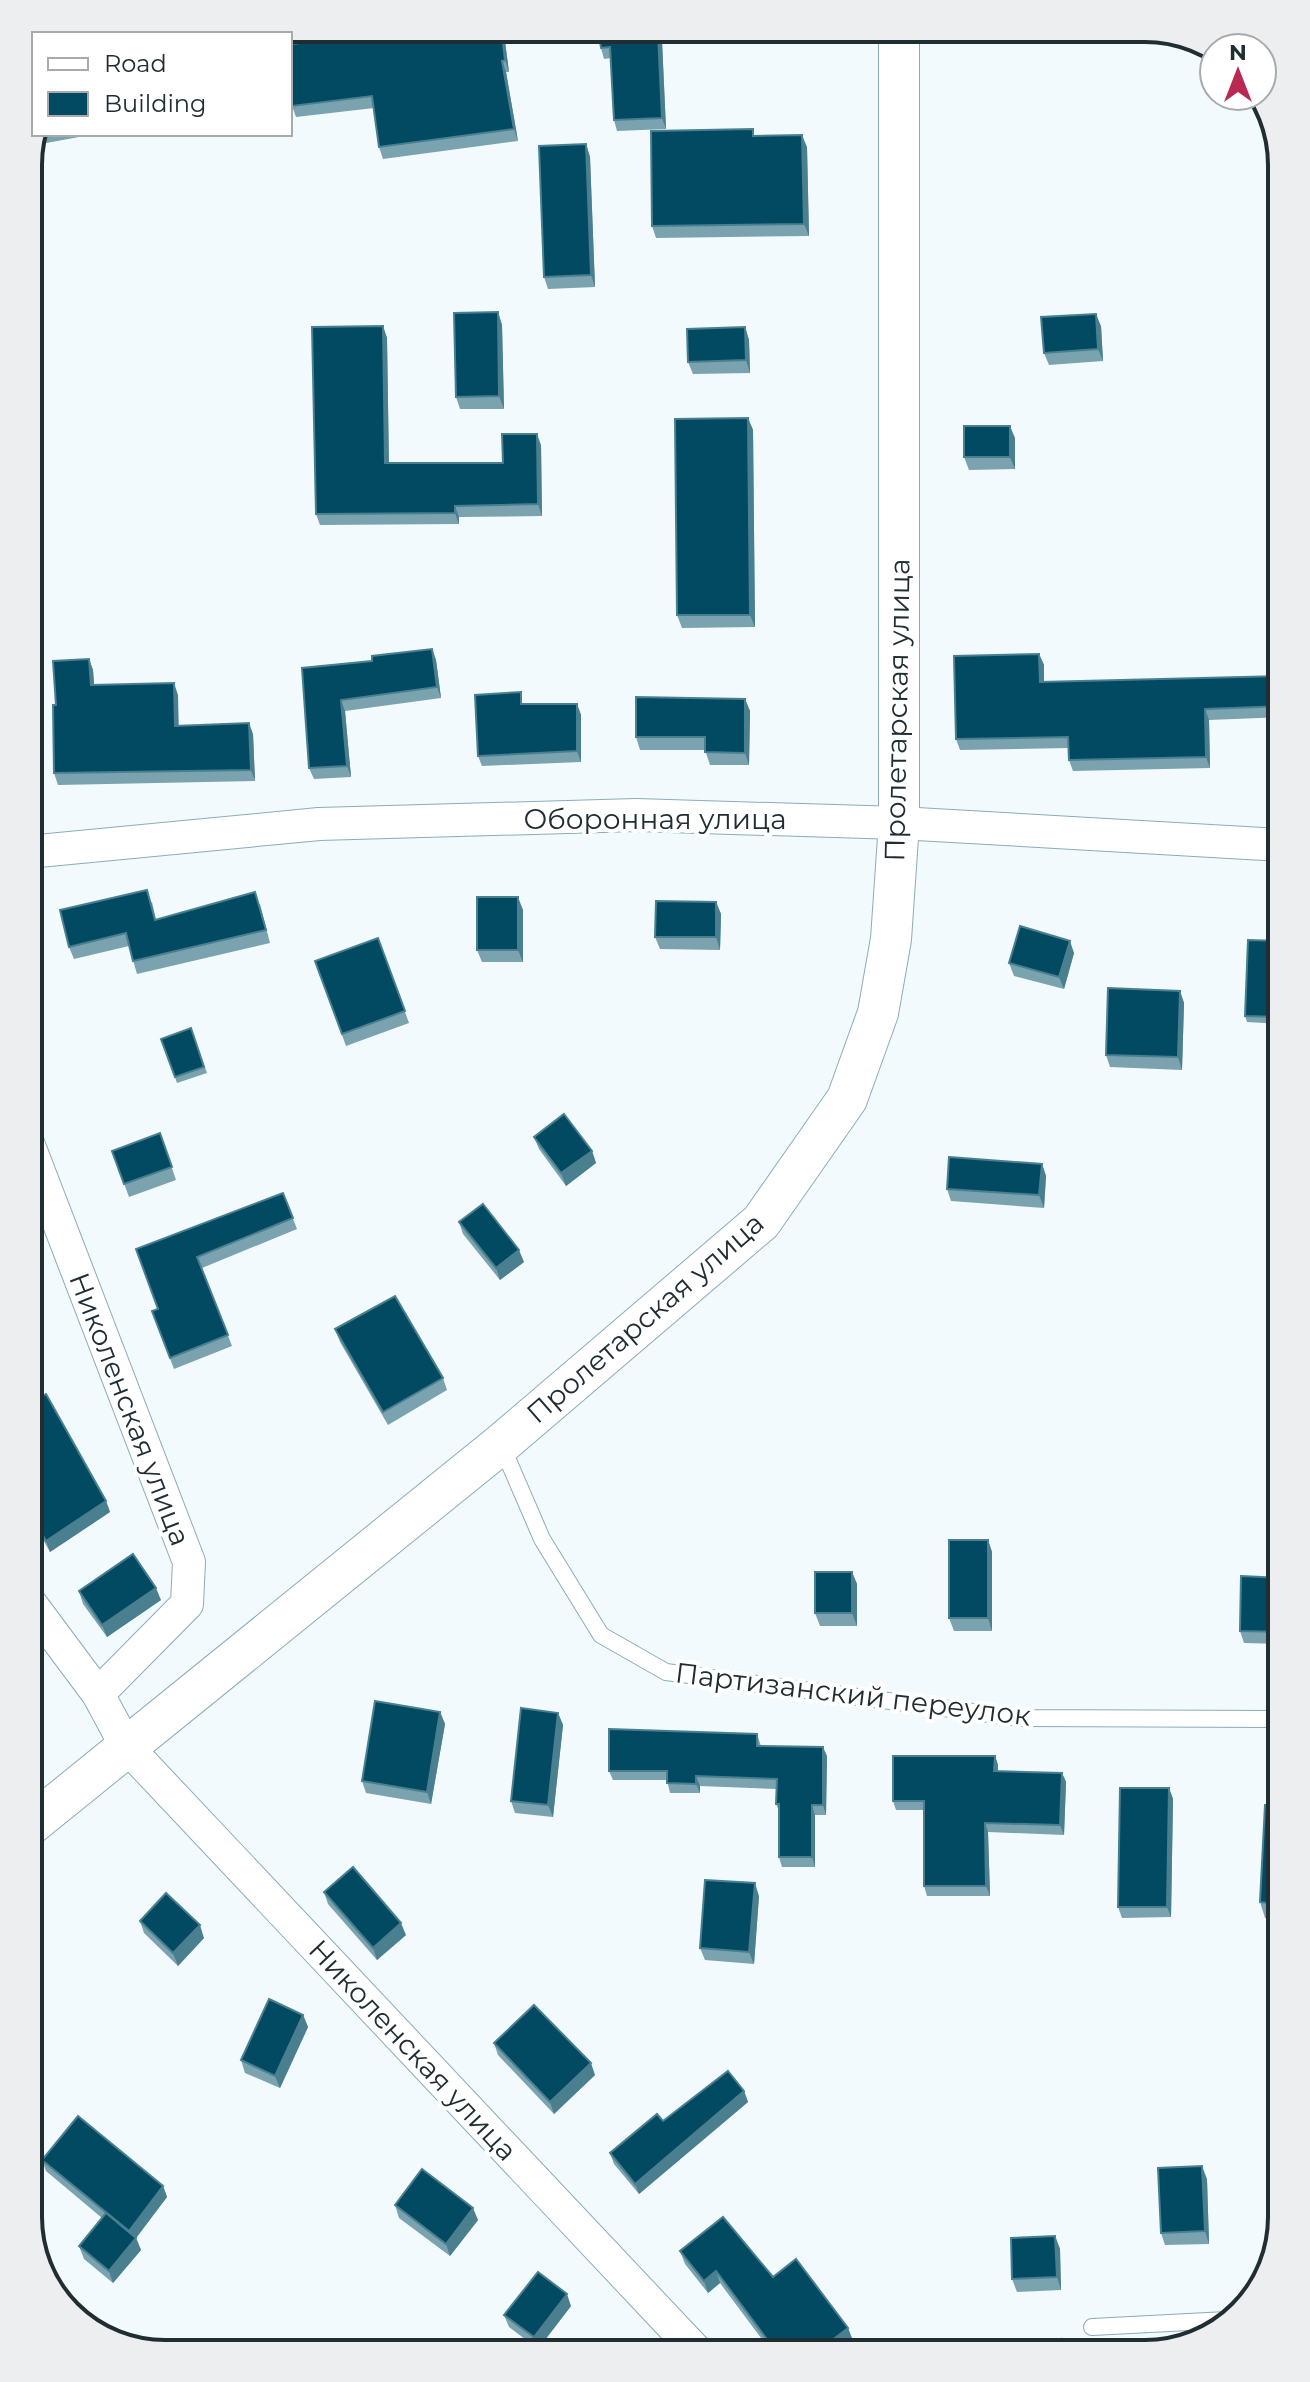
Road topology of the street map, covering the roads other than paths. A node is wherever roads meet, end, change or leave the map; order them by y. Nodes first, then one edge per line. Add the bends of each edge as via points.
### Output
1 (899, 42) edge
2 (899, 823) junction
3 (1268, 844) edge
4 (42, 851) edge
5 (42, 1179) edge
6 (501, 1444) junction
7 (42, 1619) edge
8 (98, 1694) junction
9 (1268, 1719) edge
10 (126, 1746) junction
11 (42, 1815) edge
12 (1211, 2321) edge
13 (1092, 2327) road end
14 (686, 2340) edge

1 - 2 street, Пролетарская улица
2 - 3 street, Оборонная улица
2 - 4 street, Оборонная улица via 636,815 335,824
2 - 6 street, Пролетарская улица via 891,939 878,1013 847,1099 761,1222
5 - 8 street, Николенская улица via 189,1562 187,1604
6 - 9 lane, Партизанский переулок via 542,1539 601,1635 666,1672 1020,1718
6 - 10 street, Пролетарская улица
7 - 8 street, Николенская улица
8 - 10 street, Николенская улица
10 - 11 street, Пролетарская улица
10 - 14 street, Николенская улица
12 - 13 lane

